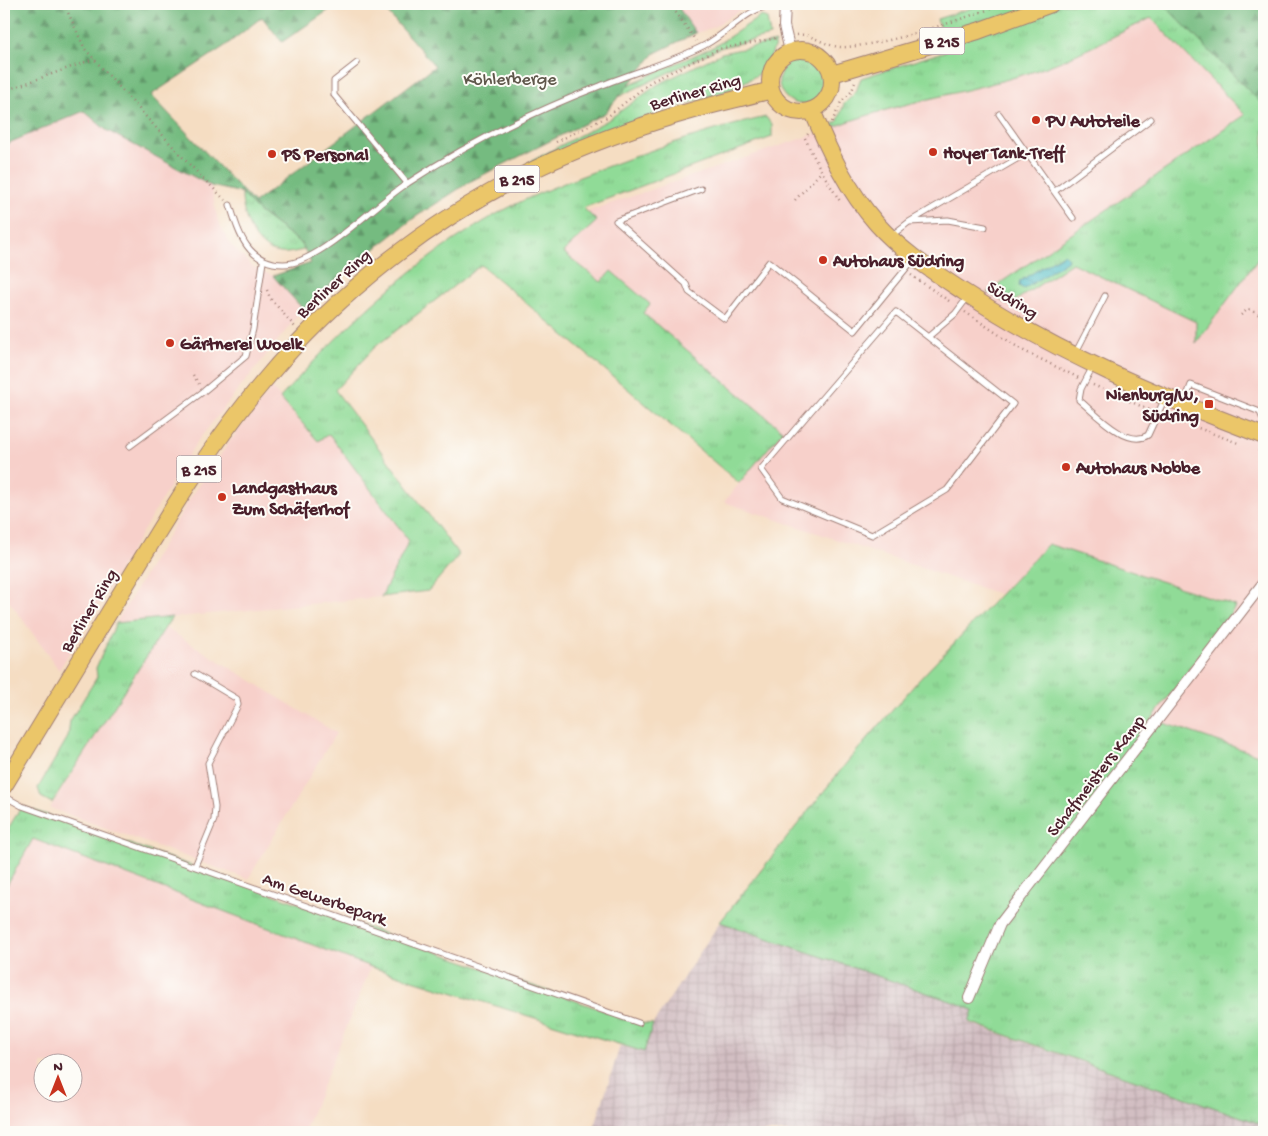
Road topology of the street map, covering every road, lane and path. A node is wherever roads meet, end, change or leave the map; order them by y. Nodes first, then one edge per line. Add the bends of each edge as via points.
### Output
1 (64, 4) edge
2 (670, 4) edge
3 (776, 4) edge
4 (785, 4) edge
5 (1006, 4) edge
6 (1051, 4) edge
7 (788, 44) junction
8 (701, 47) junction
9 (847, 47) junction
10 (94, 59) junction
11 (357, 63) dead end
12 (851, 67) junction
13 (832, 74) junction
14 (771, 90) junction
15 (4, 91) edge
16 (812, 110) junction
17 (999, 114) dead end
18 (1151, 119) dead end
19 (819, 126) junction
20 (805, 138) dead end
21 (549, 146) dead end
22 (1027, 153) junction
23 (821, 172) dead end
24 (407, 183) junction
25 (701, 189) dead end
26 (1054, 192) junction
27 (795, 200) dead end
28 (230, 205) joint
29 (1073, 218) dead end
30 (909, 222) junction
31 (985, 227) dead end
32 (890, 237) junction
33 (915, 258) junction
34 (263, 262) junction
35 (261, 272) junction
36 (968, 295) junction
37 (1105, 296) dead end
38 (1241, 315) dead end
39 (1264, 317) edge
40 (302, 321) dead end
41 (295, 328) junction
42 (290, 334) dead end
43 (928, 337) junction
44 (1074, 357) junction
45 (1093, 366) junction
46 (1165, 398) junction
47 (1262, 435) edge
48 (130, 446) dead end
49 (1264, 582) edge
50 (195, 674) dead end
51 (4, 786) edge
52 (4, 796) edge
53 (195, 866) junction
54 (969, 998) dead end
55 (639, 1023) dead end

1 - 10 path via 85,49
2 - 8 path
3 - 8 lane via 760,6
4 - 7 street
5 - 9 path via 904,35
6 - 12 main road, B 215 via 978,31
7 - 9 path via 804,33 826,45
7 - 13 main road via 816,53
7 - 14 main road via 773,67
7 - 21 path via 719,49 652,82 606,117
8 - 24 lane via 522,118
9 - 12 path
10 - 15 path
10 - 28 path
11 - 24 lane via 334,82 334,95
12 - 13 main road, B 215
12 - 19 path via 856,82 852,91 841,102 834,120
13 - 16 main road via 828,96
14 - 16 main road via 777,101 787,108 799,112
14 - 51 main road, Berliner Ring / B 215 via 660,121 536,169 471,203 360,283 300,340 230,424 176,504
16 - 19 main road, Südring
17 - 22 lane
18 - 26 lane
19 - 20 path
19 - 32 main road, Südring via 841,176 865,210
22 - 26 lane
22 - 30 lane
23 - 27 path
24 - 34 lane via 323,248 305,258 285,264
25 - 33 lane via 616,221 686,284 688,292 725,319 769,262 855,331
26 - 29 lane
28 - 34 lane via 246,246
30 - 31 lane via 948,220
30 - 32 lane
32 - 33 main road, Südring
33 - 36 main road, Südring
34 - 35 lane
35 - 41 path via 270,298
35 - 48 lane via 246,356
36 - 43 lane via 955,314
36 - 44 main road, Südring
37 - 44 lane
38 - 39 path via 1248,309
40 - 41 path
41 - 42 path
43 - 43 lane via 1013,404 947,490 872,535 782,498 762,469 896,312
44 - 45 main road, Südring
45 - 46 main road, Südring
45 - 46 lane via 1080,389 1079,400 1114,429 1132,439 1148,434
46 - 47 main road, Südring
49 - 54 street, Schafmeisters Kamp via 1000,924
50 - 53 lane via 237,699 238,705 208,763 214,820
52 - 53 lane, Am Gewerbepark via 22,806
53 - 55 lane, Am Gewerbepark

